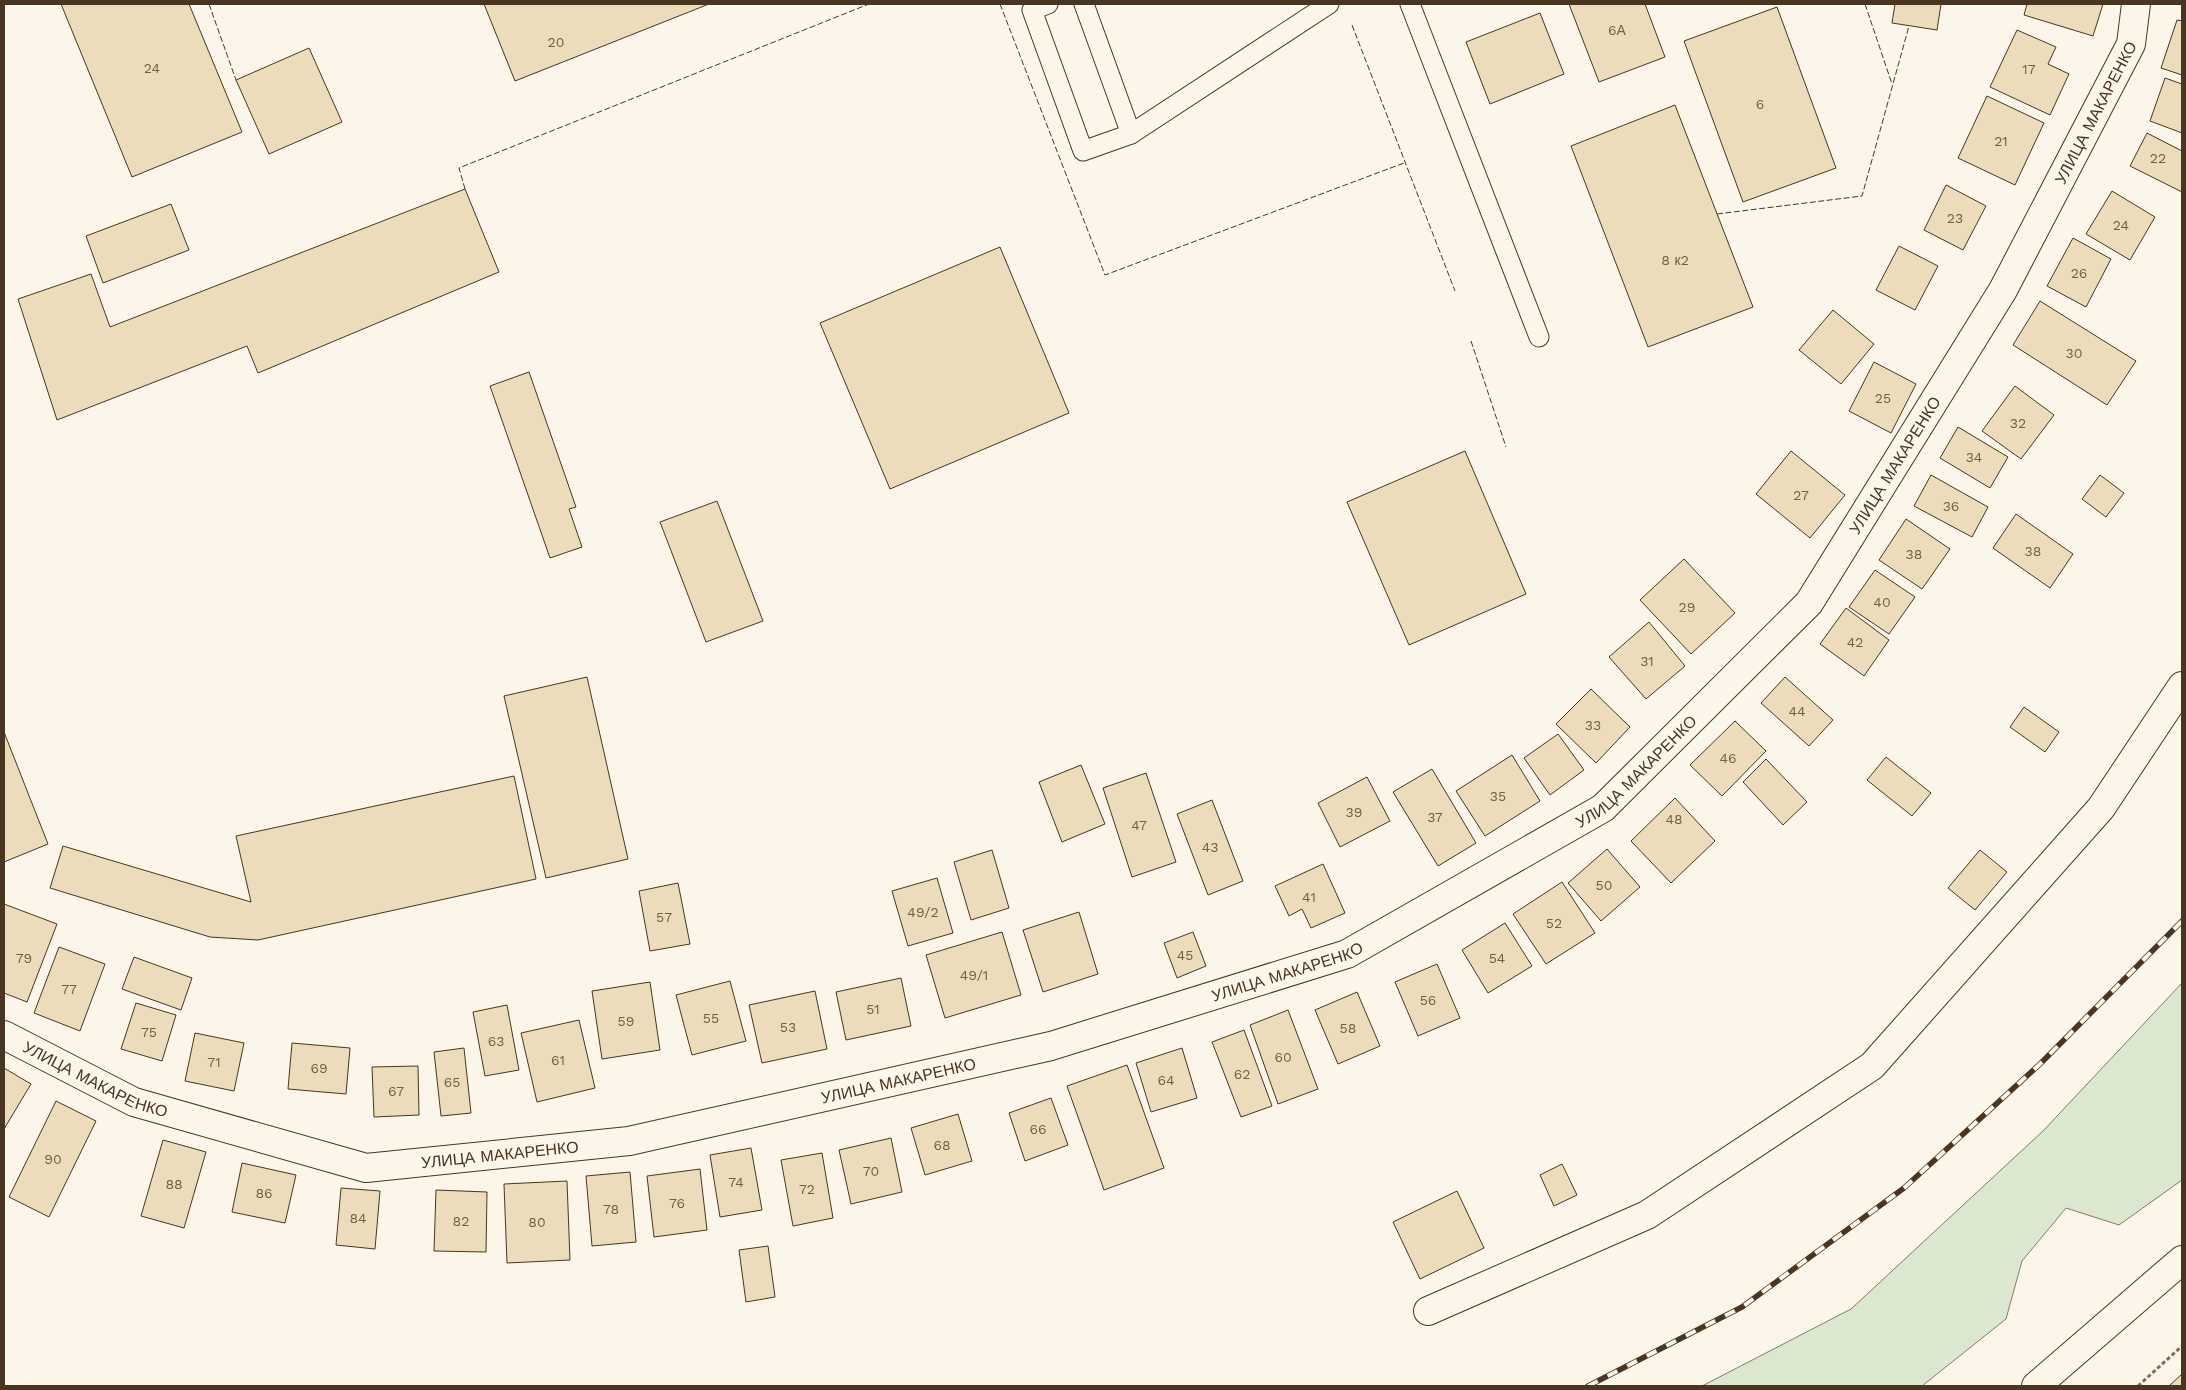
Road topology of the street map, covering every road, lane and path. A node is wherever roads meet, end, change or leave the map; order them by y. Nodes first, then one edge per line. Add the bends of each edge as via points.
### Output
1 (1048, 4) edge
2 (1084, 4) edge
3 (1329, 4) edge
4 (1410, 4) edge
5 (2136, 4) edge
6 (1131, 134) junction
7 (1539, 337) dead end
8 (2182, 686) edge
9 (4, 1035) edge
10 (2182, 1260) edge
11 (1428, 1311) dead end
12 (2182, 1346) edge
13 (2036, 1386) edge
14 (2138, 1386) edge

1 - 6 lane via 1032,10 1082,151
2 - 6 lane
3 - 6 lane
4 - 7 lane
5 - 9 street, УЛИЦА МАКАРЕНКО via 2131,44 2003,290 1809,603 1603,808 1347,954 1051,1046 628,1141 366,1168 134,1102
8 - 11 street via 2101,808 1872,1066 1647,1215
10 - 13 street
12 - 14 path

